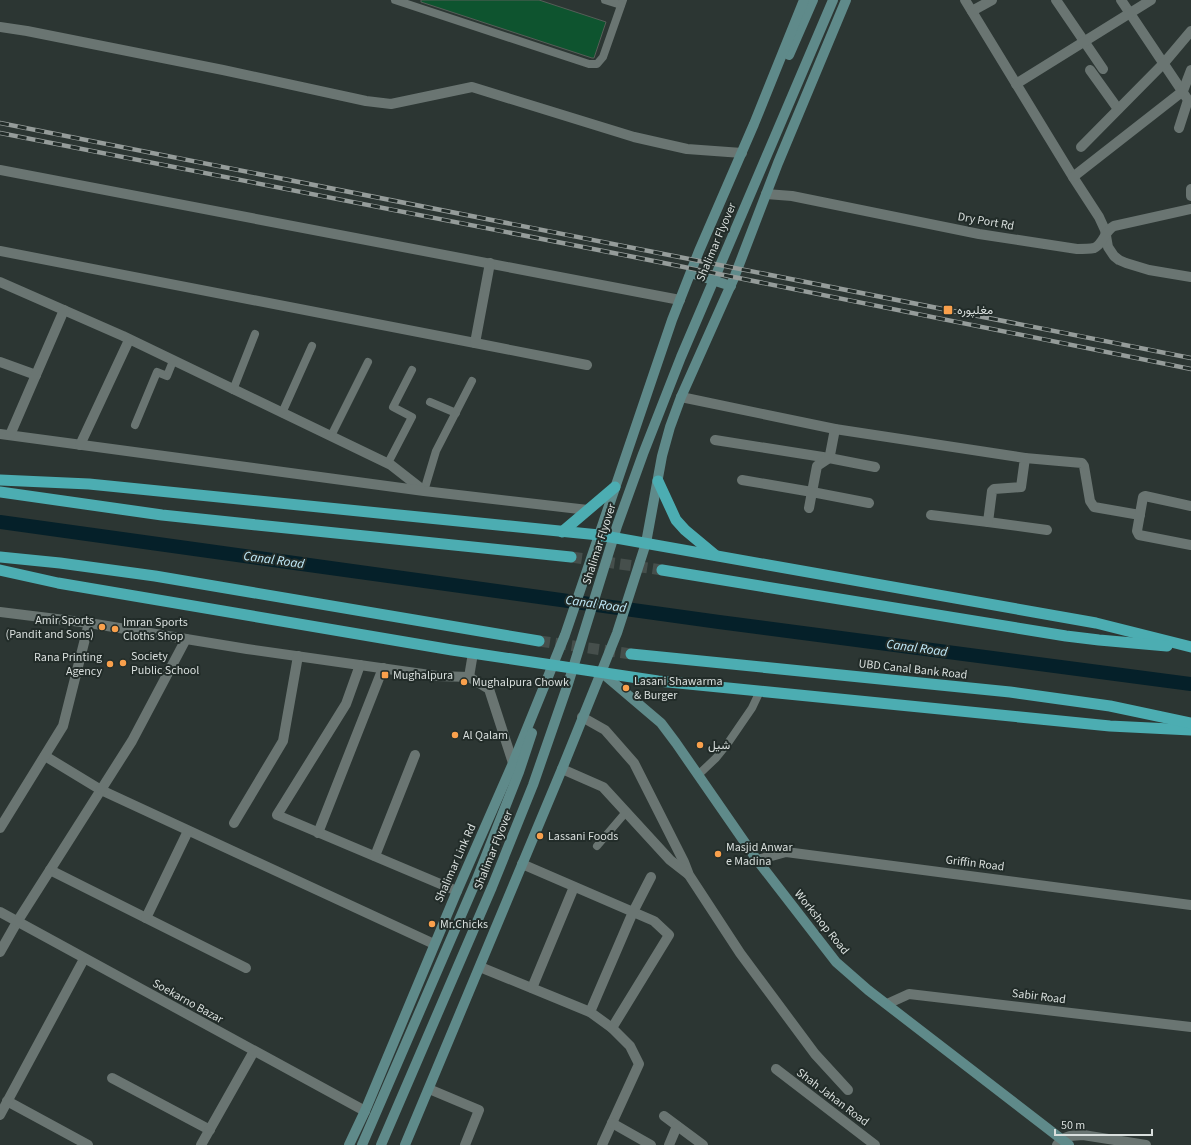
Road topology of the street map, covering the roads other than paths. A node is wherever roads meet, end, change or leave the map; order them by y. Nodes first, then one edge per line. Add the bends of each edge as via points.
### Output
1 (395, 0) edge
2 (605, 0) edge
3 (804, 0) edge
4 (813, 0) edge
5 (833, 0) edge
6 (846, 0) edge
7 (965, 0) edge
8 (992, 0) edge
9 (1056, 0) edge
10 (1121, 0) edge
11 (1150, 0) edge
12 (622, 3) edge
13 (972, 11) junction
14 (1130, 13) junction
15 (0, 27) edge
16 (1191, 31) edge
17 (1084, 42) junction
18 (1164, 63) junction
19 (1103, 69) dead end
20 (1090, 70) dead end
21 (1191, 70) edge
22 (1016, 84) junction
23 (1183, 91) junction
24 (1118, 109) junction
25 (1179, 128) dead end
26 (1081, 147) dead end
27 (742, 153) junction
28 (0, 170) edge
29 (1073, 176) junction
30 (1191, 189) edge
31 (766, 194) junction
32 (1191, 196) edge
33 (1191, 209) edge
34 (1105, 234) junction
35 (0, 251) edge
36 (490, 264) junction
37 (691, 273) junction
38 (1191, 277) edge
39 (0, 282) edge
40 (730, 286) junction
41 (680, 300) junction
42 (64, 310) junction
43 (255, 334) dead end
44 (129, 340) junction
45 (474, 343) junction
46 (312, 346) dead end
47 (173, 360) junction
48 (0, 362) edge
49 (368, 362) dead end
50 (586, 366) dead end
51 (412, 370) dead end
52 (36, 375) junction
53 (472, 381) dead end
54 (233, 390) junction
55 (681, 398) junction
56 (430, 402) dead end
57 (282, 412) junction
58 (456, 413) junction
59 (135, 425) dead end
60 (835, 429) junction
61 (0, 434) edge
62 (10, 435) junction
63 (331, 436) junction
64 (715, 440) dead end
65 (80, 445) junction
66 (829, 458) junction
67 (1025, 458) junction
68 (388, 463) junction
69 (875, 467) dead end
70 (0, 480) edge
71 (742, 480) dead end
72 (658, 481) junction
73 (615, 487) junction
74 (424, 491) junction
75 (0, 492) edge
76 (812, 492) junction
77 (869, 503) dead end
78 (1191, 506) edge
79 (809, 508) dead end
80 (588, 510) junction
81 (931, 515) dead end
82 (1140, 515) junction
83 (988, 522) junction
84 (1048, 530) dead end
85 (562, 532) junction
86 (599, 535) junction
87 (646, 543) junction
88 (1191, 545) edge
89 (715, 555) junction
90 (571, 556) tunnel mouth
91 (0, 557) edge
92 (0, 570) edge
93 (662, 570) tunnel mouth
94 (0, 612) edge
95 (89, 623) junction
96 (186, 639) junction
97 (540, 641) tunnel mouth
98 (1191, 648) edge
99 (473, 653) junction
100 (631, 654) tunnel mouth
101 (298, 656) junction
102 (360, 665) junction
103 (552, 665) junction
104 (383, 668) junction
105 (601, 672) junction
106 (469, 677) junction
107 (760, 691) junction
108 (582, 718) junction
109 (1191, 723) edge
110 (1191, 730) edge
111 (415, 755) dead end
112 (45, 756) junction
113 (513, 763) junction
114 (562, 769) junction
115 (698, 775) junction
116 (101, 790) junction
117 (626, 812) junction
118 (234, 824) dead end
119 (0, 828) edge
120 (188, 831) junction
121 (318, 833) junction
122 (597, 846) dead end
123 (374, 856) junction
124 (757, 860) junction
125 (522, 864) junction
126 (50, 870) junction
127 (689, 876) junction
128 (651, 877) dead end
129 (574, 887) junction
130 (457, 891) junction
131 (1191, 905) edge
132 (0, 912) edge
133 (633, 912) junction
134 (146, 918) junction
135 (17, 922) junction
136 (434, 944) junction
137 (0, 952) edge
138 (84, 959) junction
139 (480, 967) junction
140 (246, 968) dead end
141 (532, 988) junction
142 (887, 1004) junction
143 (590, 1012) junction
144 (612, 1028) junction
145 (1191, 1028) edge
146 (254, 1051) junction
147 (776, 1069) dead end
148 (112, 1078) dead end
149 (429, 1089) junction
150 (848, 1090) dead end
151 (7, 1101) junction
152 (365, 1111) junction
153 (0, 1115) edge
154 (664, 1116) dead end
155 (612, 1123) junction
156 (677, 1126) junction
157 (210, 1130) junction
158 (1063, 1143) edge
159 (88, 1145) edge
160 (202, 1145) edge
161 (349, 1145) edge
162 (362, 1145) edge
163 (381, 1145) edge
164 (406, 1145) edge
165 (465, 1145) edge
166 (602, 1145) edge
167 (651, 1145) edge
168 (669, 1145) edge
169 (703, 1145) edge
170 (875, 1145) edge
171 (1146, 1145) edge

1 - 12 lane via 588,64 598,64 603,57
2 - 12 lane
3 - 27 main road, Shalimar Link Rd
4 - 162 main road, Shalimar Flyover via 626,449 518,772 476,882
5 - 163 main road, Shalimar Flyover via 681,356 618,526 533,785
6 - 31 main road
7 - 13 street
8 - 13 street
9 - 17 street
10 - 14 street
11 - 14 street
13 - 22 street
14 - 17 street
14 - 18 street
15 - 27 street via 35,32 366,101 391,104 472,87 634,138 687,149
16 - 18 street
17 - 19 street
17 - 22 street
18 - 23 street
18 - 24 street
20 - 24 street
21 - 23 street
22 - 29 street
23 - 25 street via 1188,100
23 - 29 street
24 - 26 street
27 - 37 main road, Shalimar Link Rd
28 - 36 street
29 - 34 street via 1099,217
30 - 32 street
31 - 34 street, Dry Port Rd via 792,196 979,234 1077,249 1093,248 1100,243
31 - 40 main road
33 - 34 street, Dry Port Rd via 1114,226
34 - 38 street via 1108,247 1119,260 1149,270
35 - 45 street
36 - 41 street
36 - 45 street
37 - 40 main road
37 - 41 main road, Shalimar Link Rd
39 - 42 street
40 - 55 main road
41 - 73 main road, Shalimar Link Rd
42 - 44 street
42 - 52 street
43 - 54 lane
44 - 47 street
44 - 65 street
45 - 50 street
46 - 57 lane
47 - 54 street
47 - 59 lane via 167,376 157,372
48 - 52 street
49 - 63 lane
51 - 68 lane via 393,407 412,417
52 - 62 street
53 - 58 lane
54 - 57 street
55 - 60 street
55 - 72 main road via 670,427
56 - 58 lane
57 - 63 street
58 - 74 lane via 436,452
60 - 66 street
60 - 67 street
61 - 62 street
62 - 65 street
63 - 68 street
64 - 66 street
65 - 74 street
66 - 69 street
66 - 76 street via 817,466
67 - 82 street via 1082,463 1090,501 1094,507
67 - 83 street via 1021,487 992,491
68 - 74 street
70 - 85 highway via 89,484
71 - 76 street
72 - 87 main road
72 - 89 highway via 676,520
73 - 80 highway
73 - 86 main road, Shalimar Link Rd
74 - 80 street
75 - 90 highway via 191,518
76 - 77 street
76 - 79 street
78 - 82 street via 1145,496
80 - 85 highway
81 - 83 street
82 - 88 street via 1137,531 1139,535
83 - 84 street
85 - 86 highway
86 - 87 highway
86 - 103 main road, Shalimar Link Rd
87 - 89 highway
87 - 105 main road via 617,633
89 - 98 highway via 1096,623
91 - 97 highway via 155,576
92 - 99 highway via 58,583
93 - 98 highway via 1066,636
94 - 95 street
95 - 96 street
95 - 112 street via 63,726
96 - 101 street
96 - 116 street via 132,741
99 - 103 highway
99 - 106 street
100 - 109 highway, UBD Canal Bank Road via 1010,692 1110,706
101 - 102 street
101 - 118 street via 283,741
102 - 104 street
102 - 121 street via 346,704 277,815
103 - 105 highway
103 - 113 main road, Shalimar Link Rd
104 - 106 street via 437,676
104 - 121 street
105 - 107 highway via 658,681
105 - 108 main road
105 - 115 main road, Workshop Road via 661,723
106 - 113 street via 489,689
107 - 110 highway via 1110,726
107 - 115 lane via 752,708 728,743
108 - 114 main road
108 - 127 street via 605,730 634,763
111 - 123 street
112 - 116 street
112 - 119 street
113 - 130 main road, Shalimar Link Rd
114 - 117 street via 603,787
114 - 125 main road
115 - 124 main road, Workshop Road
116 - 120 street
116 - 126 street
117 - 122 lane
117 - 127 street via 670,860
120 - 134 street
120 - 136 street
121 - 123 street
123 - 130 street
124 - 131 street, Griffin Road via 786,852
124 - 142 main road, Workshop Road via 836,962
125 - 129 street
125 - 139 main road
126 - 134 street
126 - 135 street
127 - 150 street via 740,953 815,1054
128 - 133 street
129 - 133 street
129 - 141 street
130 - 136 main road, Shalimar Link Rd
132 - 135 street, Soekarno Bazar
133 - 143 street
133 - 144 street via 654,921 669,935
134 - 140 street
135 - 137 street
135 - 138 street, Soekarno Bazar
136 - 152 main road, Shalimar Link Rd
138 - 146 street, Soekarno Bazar
138 - 151 street
139 - 141 street
139 - 149 main road
141 - 143 street
142 - 145 street, Sabir Road via 909,994
142 - 158 main road, Workshop Road
143 - 144 street
144 - 155 street via 630,1046 639,1064
146 - 152 street, Soekarno Bazar
146 - 157 street
147 - 170 street, Shah Jahan Road
148 - 157 street
149 - 164 main road
149 - 165 street via 479,1110
151 - 153 street
151 - 159 street
152 - 161 main road, Shalimar Link Rd
154 - 156 street
155 - 166 street
155 - 167 street
156 - 168 street
156 - 169 street
157 - 160 street
158 - 171 street via 1070,1136 1083,1135

